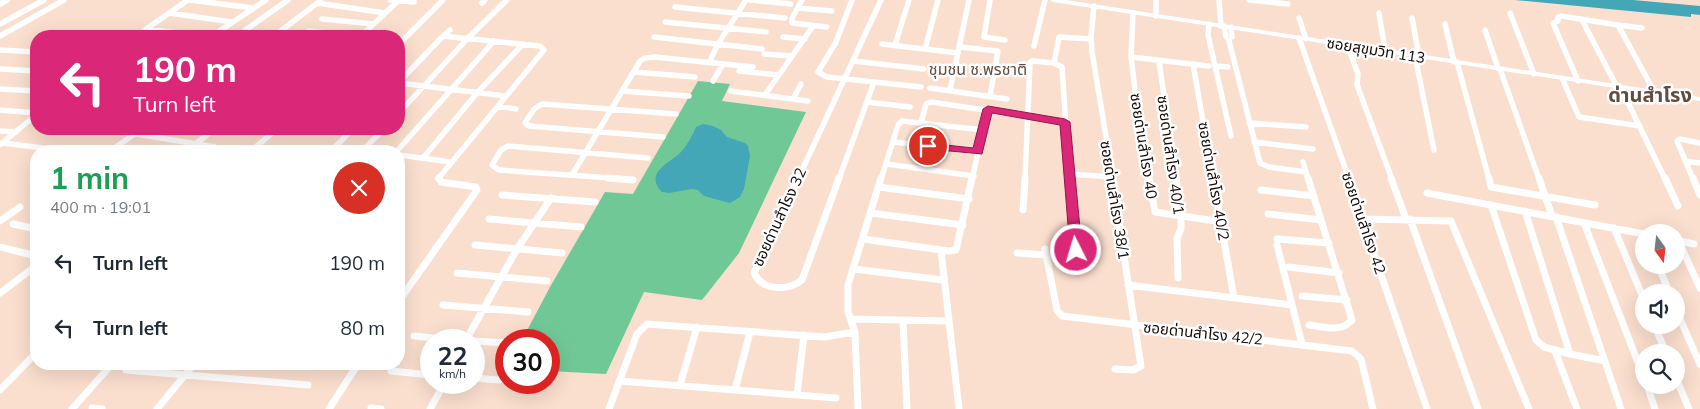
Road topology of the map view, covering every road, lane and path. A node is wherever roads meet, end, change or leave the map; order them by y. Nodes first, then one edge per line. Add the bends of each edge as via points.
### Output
1 (7, 0) edge
2 (44, 0) edge
3 (64, 0) edge
4 (189, 0) edge
5 (266, 0) edge
6 (288, 0) edge
7 (390, 0) edge
8 (398, 0) edge
9 (443, 0) edge
10 (507, 0) edge
11 (746, 0) edge
12 (750, 0) edge
13 (802, 0) edge
14 (852, 0) edge
15 (881, 0) edge
16 (909, 0) edge
17 (938, 0) edge
18 (969, 0) edge
19 (990, 0) edge
20 (1045, 0) edge
21 (1053, 0) edge
22 (1156, 0) edge
23 (1219, 0) edge
24 (1249, 0) edge
25 (319, 1) edge
26 (414, 2) dead end
27 (1073, 2) edge
28 (0, 4) edge
29 (791, 4) dead end
30 (1288, 4) dead end
31 (1094, 6) junction
32 (675, 7) dead end
33 (253, 8) junction
34 (798, 8) junction
35 (832, 11) dead end
36 (385, 12) junction
37 (169, 13) junction
38 (738, 13) junction
39 (1133, 13) junction
40 (1379, 13) dead end
41 (1510, 13) dead end
42 (1156, 16) junction
43 (785, 18) dead end
44 (1299, 18) dead end
45 (1412, 18) dead end
46 (322, 19) dead end
47 (1582, 20) junction
48 (232, 22) junction
49 (665, 22) dead end
50 (0, 24) edge
51 (374, 24) junction
52 (1208, 24) junction
53 (1445, 24) dead end
54 (1618, 25) junction
55 (813, 26) junction
56 (1226, 26) junction
57 (827, 27) dead end
58 (0, 28) edge
59 (1642, 28) dead end
60 (147, 29) joint
61 (727, 29) junction
62 (12, 30) junction
63 (155, 30) edge
64 (221, 30) edge
65 (245, 30) edge
66 (282, 30) edge
67 (368, 30) edge
68 (450, 30) dead end
69 (1485, 30) dead end
70 (766, 32) dead end
71 (0, 36) edge
72 (444, 36) junction
73 (654, 37) dead end
74 (782, 37) dead end
75 (405, 38) edge
76 (468, 38) junction
77 (1091, 38) junction
78 (1229, 38) joint
79 (1303, 38) junction
80 (805, 39) junction
81 (494, 40) junction
82 (1005, 40) dead end
83 (523, 44) junction
84 (718, 44) junction
85 (882, 44) dead end
86 (895, 45) junction
87 (1034, 46) dead end
88 (925, 49) junction
89 (0, 50) edge
90 (959, 50) junction
91 (1350, 51) junction
92 (1385, 51) junction
93 (30, 52) edge
94 (791, 56) junction
95 (1417, 56) junction
96 (1131, 57) junction
97 (854, 61) junction
98 (1159, 61) junction
99 (1455, 62) junction
100 (709, 63) junction
101 (1054, 63) junction
102 (723, 64) junction
103 (1193, 64) junction
104 (753, 66) dead end
105 (1212, 66) junction
106 (1228, 67) dead end
107 (0, 68) edge
108 (924, 69) dead end
109 (1499, 69) junction
110 (30, 70) edge
111 (739, 71) dead end
112 (634, 72) junction
113 (1534, 74) junction
114 (778, 75) junction
115 (405, 76) edge
116 (695, 77) dead end
117 (843, 78) junction
118 (1562, 78) junction
119 (713, 81) dead end
120 (1578, 81) junction
121 (874, 82) junction
122 (405, 83) edge
123 (802, 84) dead end
124 (424, 85) junction
125 (921, 87) dead end
126 (930, 88) dead end
127 (1619, 88) junction
128 (451, 89) junction
129 (0, 90) edge
130 (950, 90) junction
131 (30, 91) edge
132 (622, 91) junction
133 (731, 91) dead end
134 (478, 92) junction
135 (1655, 93) junction
136 (765, 95) junction
137 (506, 96) junction
138 (689, 96) dead end
139 (990, 96) junction
140 (793, 99) junction
141 (1006, 99) dead end
142 (1700, 99) edge
143 (808, 101) dead end
144 (867, 102) junction
145 (405, 106) edge
146 (498, 106) junction
147 (910, 107) dead end
148 (516, 109) dead end
149 (612, 109) junction
150 (988, 109) junction
151 (0, 110) edge
152 (30, 113) edge
153 (676, 114) dead end
154 (1029, 116) junction
155 (30, 119) edge
156 (921, 122) junction
157 (1065, 122) junction
158 (1249, 123) junction
159 (1640, 126) junction
160 (1306, 127) dead end
161 (597, 130) junction
162 (983, 130) junction
163 (0, 132) edge
164 (16, 132) junction
165 (134, 135) joint
166 (207, 135) edge
167 (270, 135) edge
168 (347, 135) edge
169 (378, 135) edge
170 (1231, 136) dead end
171 (663, 137) dead end
172 (894, 142) junction
173 (1254, 142) junction
174 (1700, 143) edge
175 (2, 144) edge
176 (196, 144) junction
177 (122, 145) edge
178 (202, 145) edge
179 (258, 145) edge
180 (337, 145) edge
181 (367, 145) edge
182 (402, 145) edge
183 (30, 147) edge
184 (1313, 149) dead end
185 (1434, 150) dead end
186 (978, 152) junction
187 (584, 153) junction
188 (405, 156) edge
189 (423, 158) junction
190 (648, 158) dead end
191 (1685, 161) junction
192 (451, 162) junction
193 (1303, 162) dead end
194 (1700, 163) edge
195 (887, 164) junction
196 (1306, 172) junction
197 (1069, 174) junction
198 (572, 175) junction
199 (974, 176) junction
200 (1112, 177) junction
201 (633, 180) dead end
202 (1698, 185) edge
203 (879, 187) junction
204 (1260, 190) dead end
205 (1428, 193) dead end
206 (502, 195) dead end
207 (1700, 195) edge
208 (1314, 196) junction
209 (1544, 196) junction
210 (551, 198) junction
211 (969, 199) junction
212 (595, 202) dead end
213 (1491, 205) junction
214 (1595, 205) dead end
215 (1678, 206) dead end
216 (20, 207) dead end
217 (1023, 210) dead end
218 (1525, 211) junction
219 (871, 213) junction
220 (1268, 214) dead end
221 (1181, 217) junction
222 (1554, 217) junction
223 (489, 219) dead end
224 (1363, 219) junction
225 (1408, 219) junction
226 (1321, 220) junction
227 (0, 221) edge
228 (1222, 222) junction
229 (1584, 222) junction
230 (534, 223) junction
231 (13, 224) dead end
232 (963, 225) junction
233 (581, 227) dead end
234 (30, 228) edge
235 (1614, 228) junction
236 (1635, 232) edge
237 (863, 239) junction
238 (1685, 242) edge
239 (1329, 243) junction
240 (1694, 244) dead end
241 (475, 245) dead end
242 (0, 247) edge
243 (517, 249) junction
244 (941, 250) junction
245 (562, 253) dead end
246 (1016, 253) dead end
247 (30, 254) edge
248 (1685, 257) edge
249 (1289, 267) dead end
250 (854, 268) junction
251 (1077, 268) dead end
252 (30, 270) edge
253 (1338, 273) junction
254 (457, 274) dead end
255 (501, 277) junction
256 (1178, 278) dead end
257 (943, 280) junction
258 (546, 281) dead end
259 (1637, 284) edge
260 (1128, 285) junction
261 (1700, 288) edge
262 (405, 292) edge
263 (0, 293) edge
264 (1302, 296) dead end
265 (1234, 298) junction
266 (1346, 300) junction
267 (443, 305) dead end
268 (1292, 305) junction
269 (482, 308) junction
270 (528, 312) dead end
271 (851, 319) junction
272 (903, 321) junction
273 (949, 321) junction
274 (1136, 325) junction
275 (1310, 325) dead end
276 (697, 327) junction
277 (472, 329) edge
278 (1685, 330) edge
279 (750, 332) junction
280 (855, 332) junction
281 (804, 335) junction
282 (414, 336) dead end
283 (420, 337) edge
284 (1302, 344) junction
285 (1555, 351) junction
286 (1570, 354) junction
287 (1635, 355) edge
288 (30, 359) edge
289 (1605, 361) junction
290 (1700, 364) edge
291 (1115, 369) dead end
292 (107, 370) edge
293 (126, 370) dead end
294 (189, 370) edge
295 (354, 370) edge
296 (391, 371) dead end
297 (420, 374) edge
298 (185, 375) junction
299 (619, 381) junction
300 (308, 385) dead end
301 (680, 385) junction
302 (0, 390) edge
303 (735, 390) junction
304 (438, 394) edge
305 (1649, 394) edge
306 (1683, 394) edge
307 (798, 395) junction
308 (836, 398) dead end
309 (92, 408) edge
310 (371, 408) edge
311 (72, 409) edge
312 (102, 409) edge
313 (157, 409) edge
314 (329, 409) edge
315 (381, 409) edge
316 (430, 409) edge
317 (609, 409) edge
318 (858, 409) edge
319 (907, 409) edge
320 (959, 409) edge
321 (1373, 409) edge
322 (1427, 409) edge
323 (1478, 409) edge
324 (1529, 409) edge
325 (1577, 409) edge
326 (1621, 409) edge
327 (1655, 409) edge
328 (1689, 409) edge

1 - 28 street
2 - 50 street
3 - 62 street
4 - 33 street
4 - 37 street
5 - 33 street
6 - 65 street
7 - 8 street
8 - 26 street
8 - 36 street
9 - 75 street
10 - 76 street
11 - 38 street
12 - 29 street
13 - 34 street
14 - 117 street via 836,42 818,72 827,77
15 - 97 street, ซอยด่านสำโรง 32
16 - 86 street
17 - 88 street
18 - 90 street
19 - 82 street via 984,37
20 - 87 street
21 - 27 main road, ซอยสุขุมวิท 113
22 - 42 street
23 - 56 street
24 - 30 street
25 - 36 street
25 - 66 street
27 - 31 main road, ซอยสุขุมวิท 113
31 - 39 main road, ซอยสุขุมวิท 113
31 - 77 street, ซอยด่านสำโรง 38/1
32 - 38 street
33 - 48 street
34 - 35 street
34 - 55 street via 792,23
36 - 51 street
37 - 48 street
37 - 60 street
38 - 43 street
38 - 61 street
39 - 42 main road, ซอยสุขุมวิท 113
39 - 96 street, ซอยด่านสำโรง 40
40 - 92 street
41 - 113 street
42 - 52 main road, ซอยสุขุมวิท 113
44 - 79 street, ซอยด่านสำโรง 42
45 - 95 street
46 - 51 street
47 - 54 street
47 - 120 street via 1559,16 1553,23
47 - 127 street
48 - 64 street
49 - 61 street
51 - 67 street
52 - 56 main road, ซอยสุขุมวิท 113
52 - 105 street
53 - 99 street
54 - 59 street
54 - 135 street
55 - 57 street
55 - 80 street
56 - 78 street
56 - 79 main road, ซอยสุขุมวิท 113
58 - 62 street
60 - 63 street
61 - 70 street
61 - 84 street
62 - 71 street
68 - 72 street
69 - 109 street
72 - 76 street
72 - 115 street
73 - 84 street
74 - 80 street
76 - 81 street
76 - 124 street
77 - 101 street via 1059,37
77 - 200 street, ซอยด่านสำโรง 38/1
78 - 158 street
79 - 91 main road, ซอยสุขุมวิท 113
79 - 224 street, ซอยด่านสำโรง 42
80 - 94 street
81 - 83 street
81 - 128 street
83 - 134 street
83 - 137 street via 543,48 543,52
84 - 94 street
84 - 100 street
85 - 86 street
86 - 88 street
88 - 90 street
89 - 93 street
90 - 130 street
90 - 139 street via 998,52
91 - 92 main road, ซอยสุขุมวิท 113
91 - 225 street via 1358,74 1357,85
92 - 95 main road, ซอยสุขุมวิท 113
94 - 114 street
95 - 99 main road, ซอยสุขุมวิท 113
95 - 185 street
96 - 98 street
96 - 221 street, ซอยด่านสำโรง 40 via 1154,210
97 - 108 street
97 - 117 street, ซอยด่านสำโรง 32
98 - 103 street
98 - 221 street, ซอยด่านสำโรง 40/1
99 - 109 main road, ซอยสุขุมวิท 113
99 - 209 street via 1492,187
100 - 102 street
100 - 112 street via 650,57 640,61
101 - 154 street via 1030,62
101 - 157 street via 1062,67
102 - 104 street
102 - 119 street
103 - 105 street
103 - 228 street, ซอยด่านสำโรง 40/2
105 - 106 street
105 - 170 street
107 - 110 street
109 - 113 main road, ซอยสุขุมวิท 113
109 - 209 street via 1538,171
111 - 114 street
112 - 116 street
112 - 132 street
113 - 118 main road, ซอยสุขุมวิท 113
114 - 136 street
117 - 121 street
117 - 144 street, ซอยด่านสำโรง 32 via 754,273 761,284 790,288 802,280
118 - 120 main road, ซอยสุขุมวิท 113
118 - 159 street via 1578,117
120 - 127 main road, ซอยสุขุมวิท 113
121 - 125 street
121 - 144 street, ซอยด่านสำโรง 32
122 - 124 street
123 - 140 street
124 - 128 street
124 - 145 street
126 - 130 street
127 - 135 main road, ซอยสุขุมวิท 113
127 - 159 street
128 - 134 street
128 - 182 street
129 - 131 street
130 - 139 street
132 - 138 street
132 - 149 street
133 - 136 street
134 - 137 street
134 - 189 street
135 - 142 main road, ซอยสุขุมวิท 113
136 - 140 street
137 - 146 street
139 - 141 street
140 - 143 street
144 - 147 street
146 - 148 street
146 - 192 street
149 - 153 street
149 - 161 street
149 - 161 street via 542,104 525,122 529,126
150 - 154 street
150 - 156 street via 928,102
150 - 162 street
151 - 152 street
154 - 157 street
154 - 217 street
155 - 164 street
156 - 162 street
156 - 172 street via 900,122
157 - 197 street
158 - 160 street
158 - 173 street
159 - 215 street
161 - 171 street
161 - 187 street
162 - 186 street
163 - 164 street
164 - 175 street
165 - 176 street
165 - 177 street
166 - 176 street
167 - 179 street
168 - 180 street
169 - 181 street
172 - 186 street
172 - 195 street
173 - 184 street
173 - 196 street via 1262,165
174 - 191 street via 1678,140
175 - 183 street
176 - 178 street
186 - 199 street
187 - 190 street
187 - 198 street
187 - 198 street via 508,146 501,150 492,165 499,170
188 - 189 street
189 - 192 street
191 - 194 street
191 - 202 street
192 - 262 street via 439,181 470,185 477,190
193 - 196 street
195 - 199 street
195 - 203 street
196 - 208 street
197 - 200 street
197 - 251 street
198 - 201 street
199 - 211 street
200 - 260 street, ซอยด่านสำโรง 38/1
202 - 207 street
203 - 211 street
203 - 219 street
204 - 208 street
205 - 213 street
206 - 210 street
208 - 226 street
209 - 214 street
209 - 222 street
210 - 212 street
210 - 230 street
211 - 232 street
213 - 218 street
213 - 285 street via 1536,340 1541,346
216 - 227 street
218 - 222 street
218 - 286 street
219 - 232 street
219 - 237 street
220 - 226 street
221 - 228 street, ซอยด่านสำโรง 40
221 - 256 street, ซอยด่านสำโรง 40/1 via 1177,238
222 - 229 street
222 - 289 street
223 - 230 street
224 - 225 street
224 - 322 street, ซอยด่านสำโรง 42
225 - 323 street
225 - 324 street via 1451,221
226 - 239 street
228 - 265 street, ซอยด่านสำโรง 40/2
229 - 235 street
229 - 287 street
230 - 233 street
230 - 243 street
231 - 234 street
232 - 244 street via 956,250
235 - 236 street
235 - 259 street
237 - 244 street
237 - 250 street
238 - 240 street
239 - 253 street
239 - 268 street via 1277,242
241 - 243 street
242 - 247 street
243 - 245 street
243 - 255 street
244 - 257 street
246 - 274 street, ซอยด่านสำโรง 42/2 via 1045,252 1057,310 1062,316
248 - 261 street
249 - 253 street
250 - 257 street
250 - 271 street via 848,285
252 - 263 street
253 - 266 street
254 - 255 street
255 - 258 street
255 - 269 street
257 - 273 street
260 - 265 street
260 - 274 street, ซอยด่านสำโรง 38/1
264 - 266 street
265 - 268 street
266 - 275 street via 1352,320 1346,326
267 - 269 street
268 - 284 street
269 - 270 street
269 - 277 street
271 - 272 street
271 - 280 street
272 - 273 street
272 - 319 street
273 - 320 street
274 - 284 street, ซอยด่านสำโรง 42/2
274 - 291 street, ซอยด่านสำโรง 38/1 via 1141,366 1133,370
276 - 279 street
276 - 299 street via 652,323 641,327
276 - 301 street
278 - 290 street
279 - 281 street
279 - 303 street
280 - 281 street via 824,337
280 - 318 street
281 - 307 street
282 - 283 street
284 - 321 street, ซอยด่านสำโรง 42/2 via 1360,356
285 - 286 street
285 - 325 street
286 - 289 street
288 - 302 street
289 - 326 street
292 - 311 street
293 - 298 street
294 - 298 street
295 - 314 street
296 - 297 street
298 - 300 street
298 - 313 street
299 - 301 street
299 - 317 street
301 - 303 street
303 - 307 street
304 - 316 street
305 - 327 street
306 - 328 street
307 - 308 street
309 - 312 street
310 - 315 street

